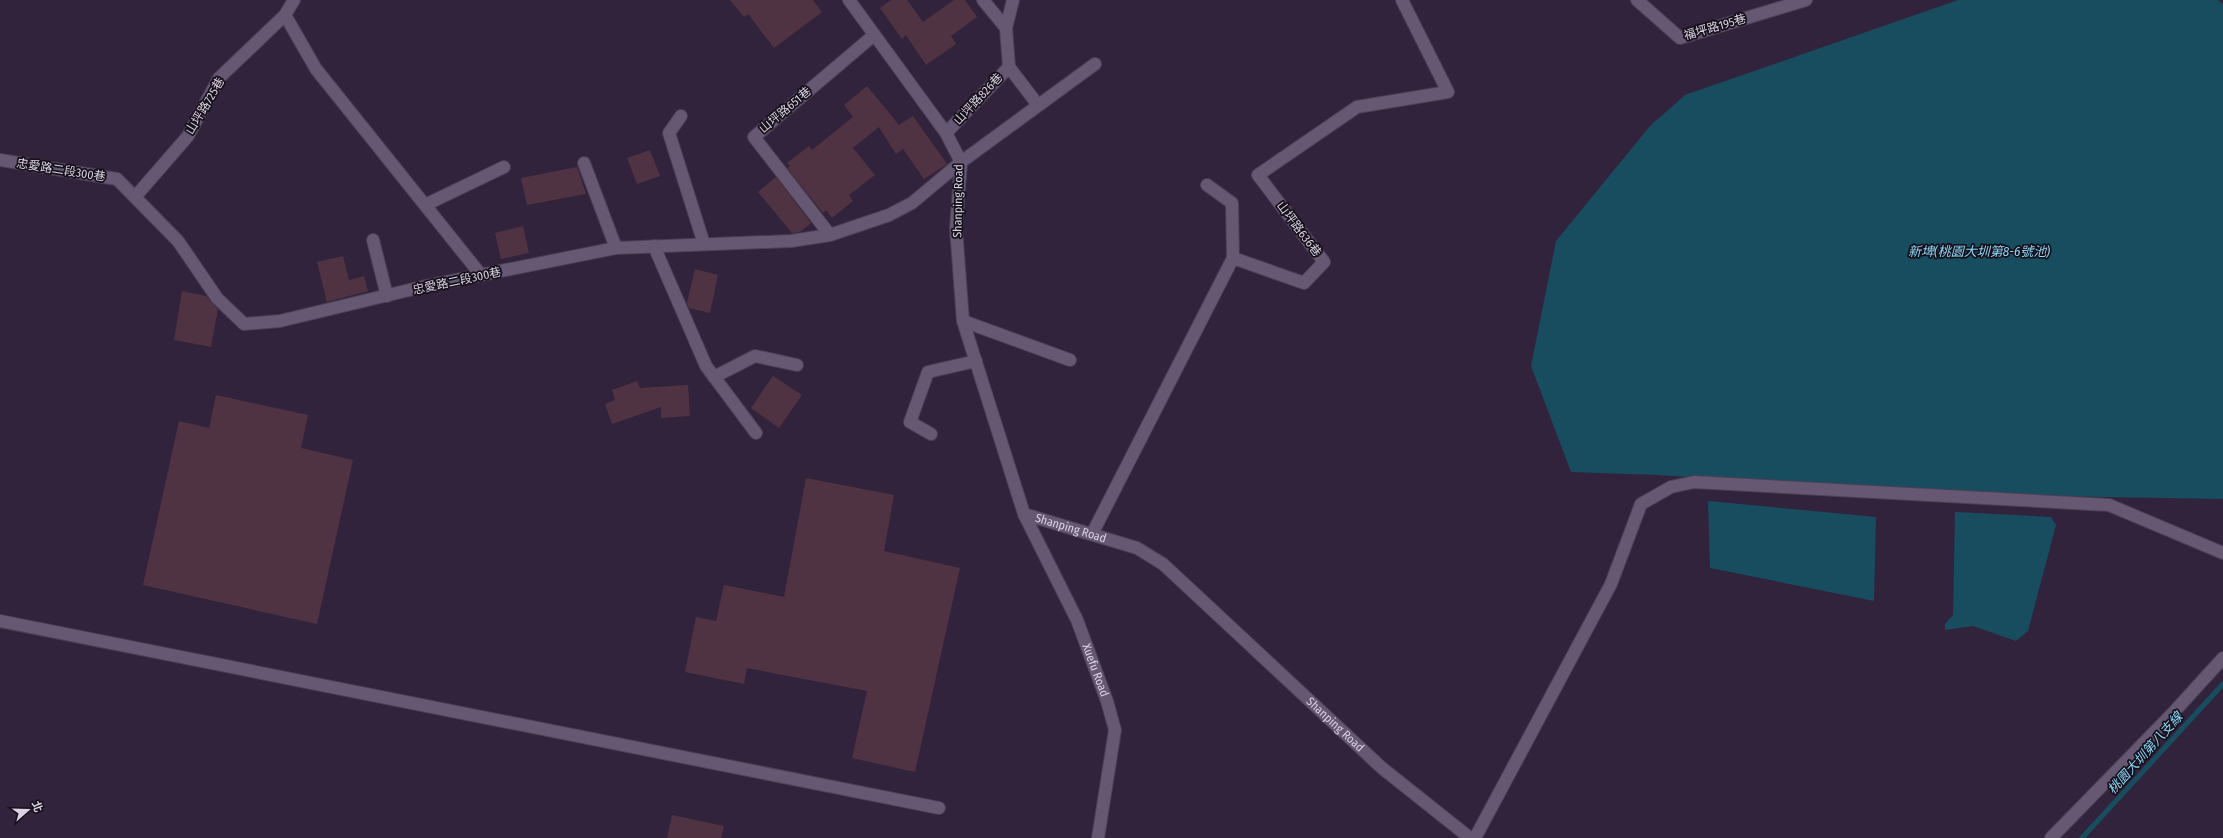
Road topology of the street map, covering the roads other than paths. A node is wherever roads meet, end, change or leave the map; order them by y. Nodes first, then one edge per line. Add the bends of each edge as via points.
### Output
1 (294, 0) edge
2 (848, 0) edge
3 (983, 0) edge
4 (1013, 0) edge
5 (1402, 0) edge
6 (1637, 0) edge
7 (1806, 0) edge
8 (285, 14) junction
9 (1006, 28) junction
10 (874, 35) junction
11 (1095, 64) dead end
12 (1009, 67) junction
13 (1038, 105) junction
14 (681, 116) dead end
15 (946, 133) junction
16 (0, 160) edge
17 (961, 162) junction
18 (584, 163) dead end
19 (504, 167) dead end
20 (1207, 185) dead end
21 (135, 197) junction
22 (425, 205) junction
23 (830, 235) junction
24 (373, 240) dead end
25 (704, 244) junction
26 (654, 246) junction
27 (616, 248) junction
28 (1233, 258) junction
29 (481, 275) junction
30 (387, 296) junction
31 (963, 320) junction
32 (1070, 360) dead end
33 (976, 361) junction
34 (797, 365) dead end
35 (714, 377) junction
36 (756, 433) dead end
37 (931, 434) dead end
38 (1024, 514) junction
39 (1092, 534) junction
40 (2223, 553) edge
41 (0, 621) edge
42 (2223, 658) edge
43 (939, 808) dead end
44 (1098, 838) edge
45 (1470, 838) edge
46 (1475, 838) edge
47 (2051, 838) edge

1 - 8 street, 山坪路725巷
2 - 10 street, Shanping Road
3 - 9 street
4 - 9 street, 山坪路826巷
5 - 28 street, 山坪路636巷 via 1448,92 1357,107 1258,175 1324,262 1304,283
6 - 7 street, 福坪路195巷 via 1680,38
8 - 21 street, 山坪路725巷 via 219,78 188,136
8 - 22 street via 316,69
9 - 12 street, 山坪路826巷
10 - 15 street, Shanping Road
10 - 23 street, 山坪路651巷 via 754,137
11 - 13 street, 忠愛路二段300巷
12 - 13 street
12 - 15 street, 山坪路826巷
13 - 17 street, 忠愛路二段300巷
14 - 25 street via 669,133
15 - 17 street, Shanping Road
16 - 21 street, 忠愛路二段300巷 via 117,179
17 - 23 street, 忠愛路二段300巷 via 912,203 889,215
17 - 31 street, Shanping Road via 956,228
18 - 27 street
19 - 22 street
20 - 28 street via 1232,203
21 - 30 street, 忠愛路二段300巷 via 178,241 217,298 244,324 280,321
22 - 29 street
23 - 25 street, 忠愛路二段300巷 via 791,241
24 - 30 street
25 - 26 street, 忠愛路二段300巷
26 - 27 street, 忠愛路二段300巷
26 - 35 street via 706,366
27 - 29 street, 忠愛路二段300巷
28 - 39 street
29 - 30 street, 忠愛路二段300巷
31 - 32 street
31 - 33 street, Shanping Road
33 - 37 street via 928,372 910,422
33 - 38 street, Shanping Road
34 - 35 street via 755,356
35 - 36 street
38 - 39 street, Shanping Road
38 - 44 street, Xuefu Road via 1077,620 1115,730
39 - 45 street, Shanping Road via 1137,548 1163,564 1382,768
40 - 46 street via 2109,504 1694,482 1671,487 1641,504 1611,584
41 - 43 street
42 - 47 street

